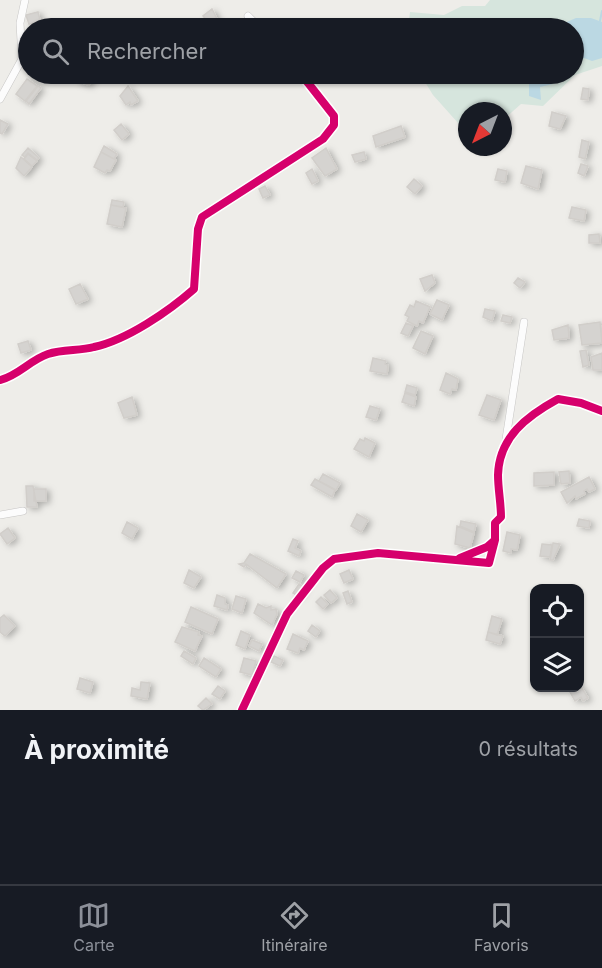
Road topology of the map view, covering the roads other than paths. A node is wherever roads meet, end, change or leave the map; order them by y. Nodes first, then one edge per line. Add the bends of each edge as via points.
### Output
1 (25, 0) edge
2 (21, 18) edge
3 (18, 66) edge
4 (310, 84) edge
5 (0, 99) edge
6 (524, 322) dead end
7 (0, 380) edge
8 (602, 411) edge
9 (506, 442) junction
10 (22, 511) dead end
11 (0, 515) edge
12 (495, 540) junction
13 (458, 560) junction
14 (242, 710) edge

1 - 2 street
3 - 5 street
4 - 7 street via 334,116 334,125 323,139 202,217 194,289 166,311 116,340 50,354
6 - 9 street
8 - 9 street via 558,399 514,429
9 - 12 street via 498,476 501,517 495,523
10 - 11 street
12 - 13 street
12 - 13 street via 489,563
13 - 14 street via 378,553 334,559 287,614

